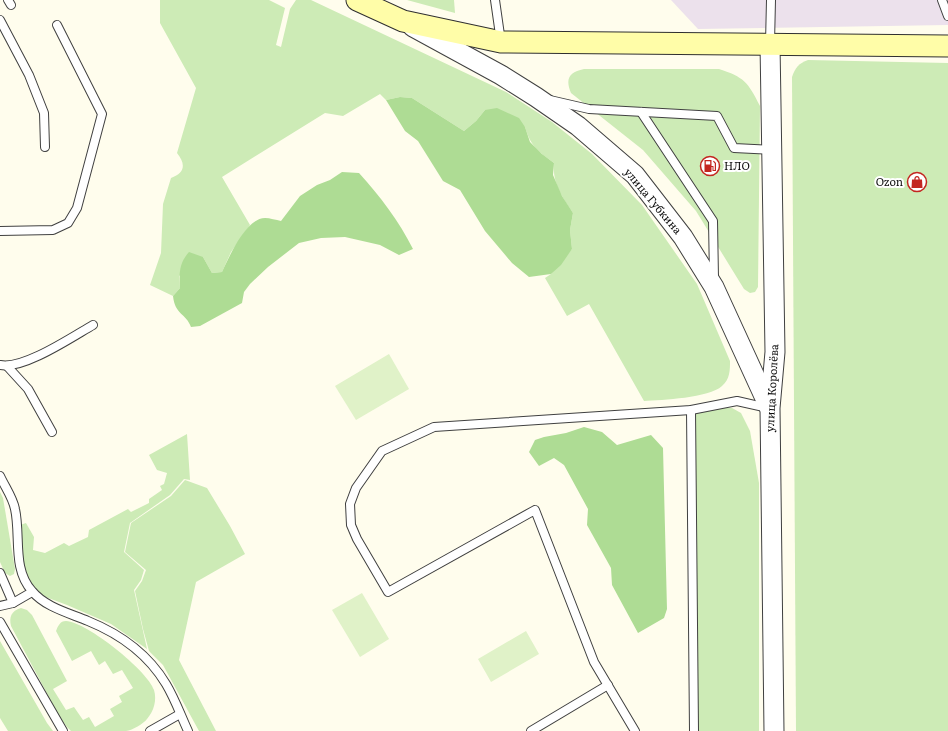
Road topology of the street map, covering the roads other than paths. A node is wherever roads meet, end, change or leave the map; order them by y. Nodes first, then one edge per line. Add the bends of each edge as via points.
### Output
1 (357, 0) edge
2 (495, 0) edge
3 (771, 0) edge
4 (942, 0) edge
5 (948, 16) edge
6 (0, 20) edge
7 (403, 21) junction
8 (57, 25) dead end
9 (501, 42) junction
10 (770, 44) junction
11 (948, 46) edge
12 (536, 97) junction
13 (641, 112) junction
14 (45, 147) dead end
15 (772, 150) junction
16 (0, 230) edge
17 (714, 287) junction
18 (93, 325) dead end
19 (4, 366) edge
20 (770, 408) junction
21 (691, 410) junction
22 (52, 432) dead end
23 (0, 476) edge
24 (0, 573) edge
25 (32, 592) junction
26 (13, 603) junction
27 (0, 606) edge
28 (0, 622) edge
29 (608, 685) junction
30 (180, 714) junction
31 (63, 731) edge
32 (150, 731) edge
33 (188, 731) edge
34 (531, 731) edge
35 (635, 731) edge
36 (694, 731) edge
37 (774, 731) edge

1 - 7 main road, улица Губкина
2 - 9 lane
3 - 10 lane
4 - 5 lane
6 - 14 lane via 29,75 44,113
7 - 9 main road, улица Губкина
7 - 12 street, улица Губкина
8 - 16 lane via 102,114 79,201 68,223 53,230
9 - 10 main road, улица Губкина
10 - 11 main road, улица Губкина
10 - 15 street, улица Королёва
12 - 13 lane via 589,109
12 - 17 street, улица Губкина via 578,126 634,175 683,237
13 - 15 lane via 717,116 734,148
13 - 17 lane via 713,221
15 - 20 street, улица Королёва via 775,352
17 - 20 street, улица Губкина
18 - 19 lane via 29,360
19 - 22 lane via 28,389
20 - 21 lane via 737,401
20 - 37 street, улица Королёва
21 - 29 lane via 434,427 382,451 356,488 350,504 351,525 357,539 388,592 535,510 594,662
21 - 36 lane
23 - 25 lane via 15,509 20,565
24 - 26 lane
25 - 26 lane
25 - 30 lane via 42,601 109,630 140,652 155,667 167,685
26 - 27 lane
28 - 31 lane
29 - 34 lane
29 - 35 lane
30 - 32 lane
30 - 33 lane

